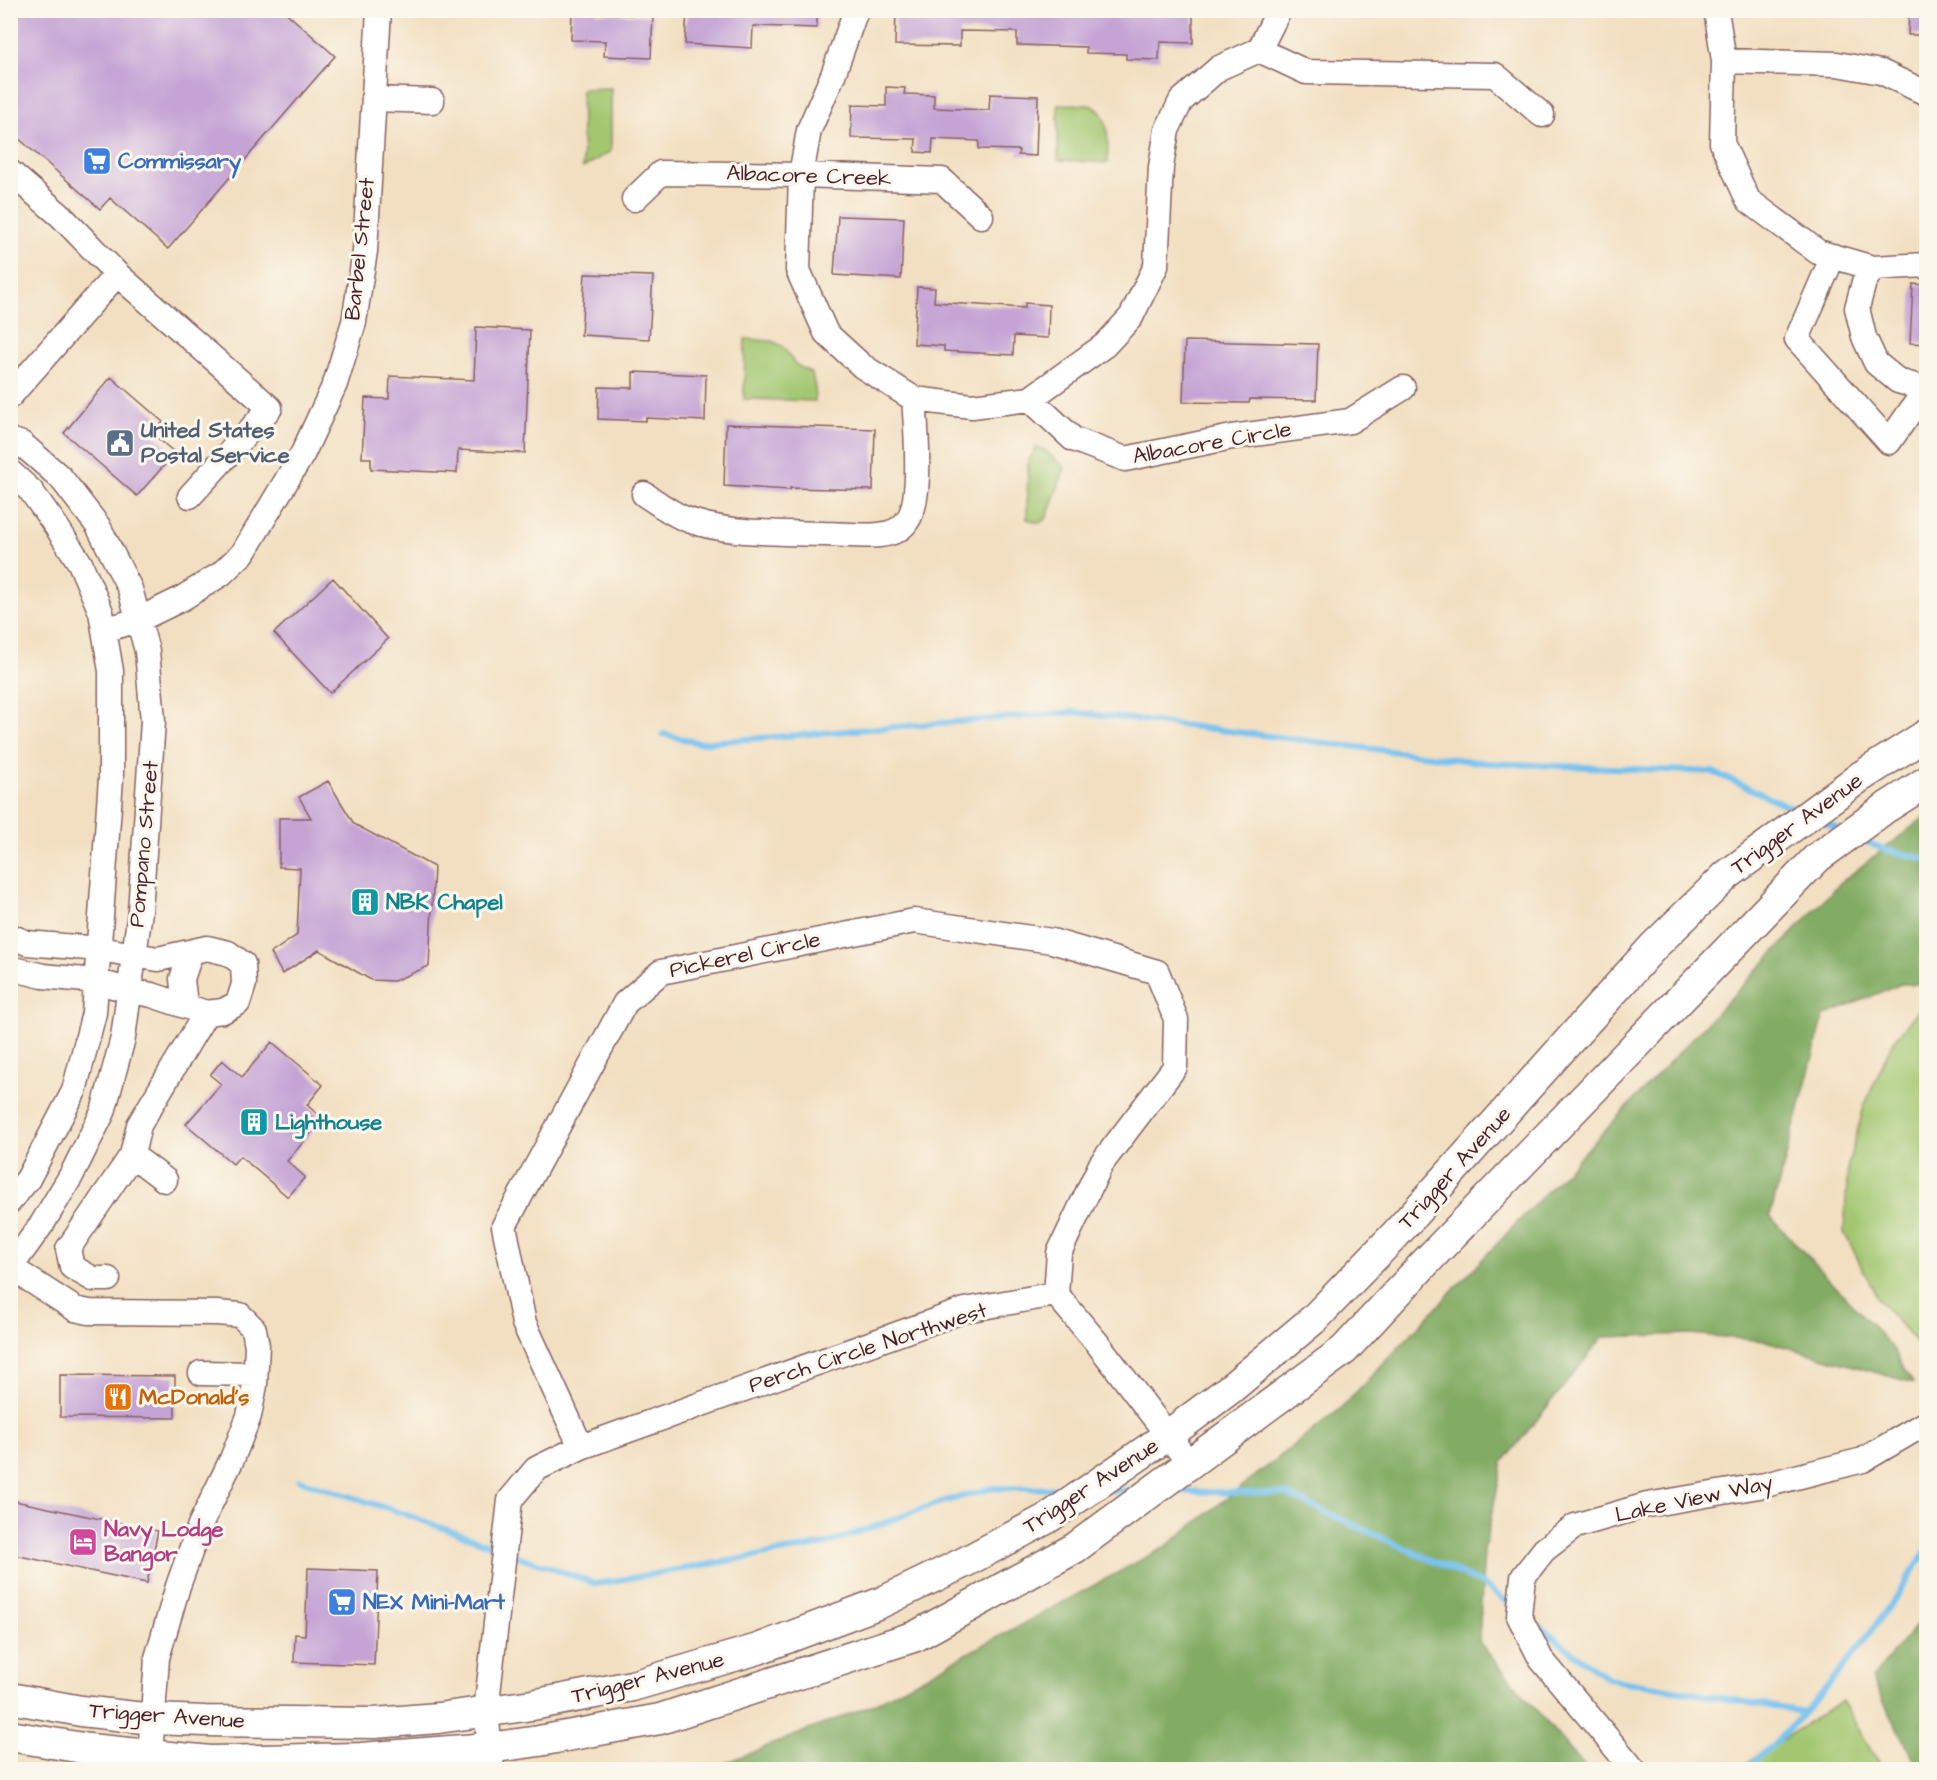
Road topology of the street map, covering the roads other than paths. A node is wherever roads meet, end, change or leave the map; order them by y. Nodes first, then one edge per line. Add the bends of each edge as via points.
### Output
1 (379, 10) edge
2 (856, 10) edge
3 (1279, 10) edge
4 (1716, 10) edge
5 (1259, 50) junction
6 (1724, 61) junction
7 (1926, 93) edge
8 (374, 99) junction
9 (432, 101) dead end
10 (1542, 115) dead end
11 (10, 172) edge
12 (801, 175) junction
13 (634, 199) dead end
14 (981, 216) dead end
15 (1833, 256) junction
16 (1926, 265) edge
17 (1873, 268) junction
18 (117, 274) junction
19 (1403, 388) dead end
20 (1926, 389) edge
21 (10, 396) edge
22 (914, 399) junction
23 (1030, 399) junction
24 (10, 440) edge
25 (10, 472) edge
26 (644, 494) dead end
27 (190, 496) dead end
28 (138, 620) junction
29 (104, 630) junction
30 (1926, 735) edge
31 (1926, 782) edge
32 (10, 936) edge
33 (100, 949) junction
34 (191, 952) junction
35 (134, 955) junction
36 (10, 968) edge
37 (96, 981) junction
38 (130, 991) junction
39 (196, 1009) junction
40 (132, 1155) junction
41 (165, 1180) dead end
42 (10, 1201) edge
43 (11, 1268) edge
44 (108, 1279) dead end
45 (1056, 1294) junction
46 (201, 1373) dead end
47 (255, 1374) junction
48 (1926, 1423) edge
49 (1167, 1436) junction
50 (581, 1447) junction
51 (1190, 1463) junction
52 (10, 1698) edge
53 (486, 1711) junction
54 (153, 1719) junction
55 (10, 1737) edge
56 (150, 1756) junction
57 (491, 1759) edge
58 (1634, 1770) edge

1 - 8 street, Barbel Street
2 - 12 street via 809,130
3 - 5 street
4 - 6 street
5 - 10 street via 1306,72 1495,75
5 - 23 street via 1219,68 1181,101 1167,130 1156,266 1131,317 1105,345
6 - 7 street via 1837,64 1881,72
6 - 15 street via 1722,143 1748,200 1818,252
8 - 9 street
8 - 28 street, Barbel Street via 365,250 354,321 335,384 303,453 243,553 221,574
11 - 18 street via 62,216
12 - 13 street, Albacore Creek via 661,173
12 - 14 street, Albacore Creek via 942,180
12 - 22 street via 798,270 826,333 862,366
15 - 17 street
15 - 20 street via 1797,339 1889,442
16 - 17 street
17 - 20 street via 1864,282 1857,308 1864,337 1876,363 1898,381
18 - 21 street
18 - 27 street via 270,408
19 - 23 street, Albacore Circle via 1350,422 1232,436 1125,459 1073,439
22 - 23 street via 972,406
22 - 26 street via 913,508 908,521 890,533 721,528 683,518
24 - 28 street, Pompano Street via 22,444 61,478 98,526 130,590
25 - 29 street, Pompano Street via 31,491 80,563 101,612
28 - 29 street, Barbel Street
28 - 35 street, Pompano Street via 147,651 153,721
29 - 33 street, Pompano Street via 111,671 111,778
30 - 49 main road, Trigger Avenue via 1860,777 1727,875 1654,946 1395,1235 1314,1319
31 - 51 main road, Trigger Avenue via 1817,858 1344,1350
32 - 33 street via 27,943
33 - 35 street
33 - 37 street, Pompano Street
34 - 35 street via 158,959
34 - 39 street via 182,979
34 - 39 street via 207,948 228,952 243,964 244,984 238,1003 223,1011
35 - 38 street, Pompano Street
36 - 37 street
37 - 38 street
37 - 42 street, Pompano Street via 94,1013 74,1091 28,1179
38 - 39 street
38 - 43 street, Pompano Street via 123,1038 103,1112 71,1176
39 - 40 street via 139,1125
40 - 41 street
40 - 44 street via 68,1250 72,1267 93,1279
43 - 47 street via 75,1309 89,1312 240,1315 254,1329
45 - 49 street
45 - 50 street, Perch Circle Northwest via 965,1310
45 - 50 street, Pickerel Circle via 1059,1253 1101,1164 1175,1067 1176,1019 1157,972 1052,941 914,921 661,972 625,1003 504,1226 524,1323
46 - 47 street
47 - 54 street via 249,1416 200,1525 178,1586 157,1658
48 - 58 street, Lake View Way via 1863,1460 1765,1485 1647,1504 1575,1526 1544,1550 1523,1577 1519,1616 1541,1659
49 - 51 street
49 - 53 main road, Trigger Avenue via 1048,1518 880,1603 758,1649 632,1686
50 - 53 street via 536,1469 510,1500
51 - 57 main road, Trigger Avenue via 1075,1548 916,1636 660,1719 539,1741
52 - 54 main road, Trigger Avenue
53 - 54 main road, Trigger Avenue via 375,1723
53 - 57 street
54 - 56 street
55 - 56 main road, Trigger Avenue
56 - 57 main road, Trigger Avenue via 210,1761

